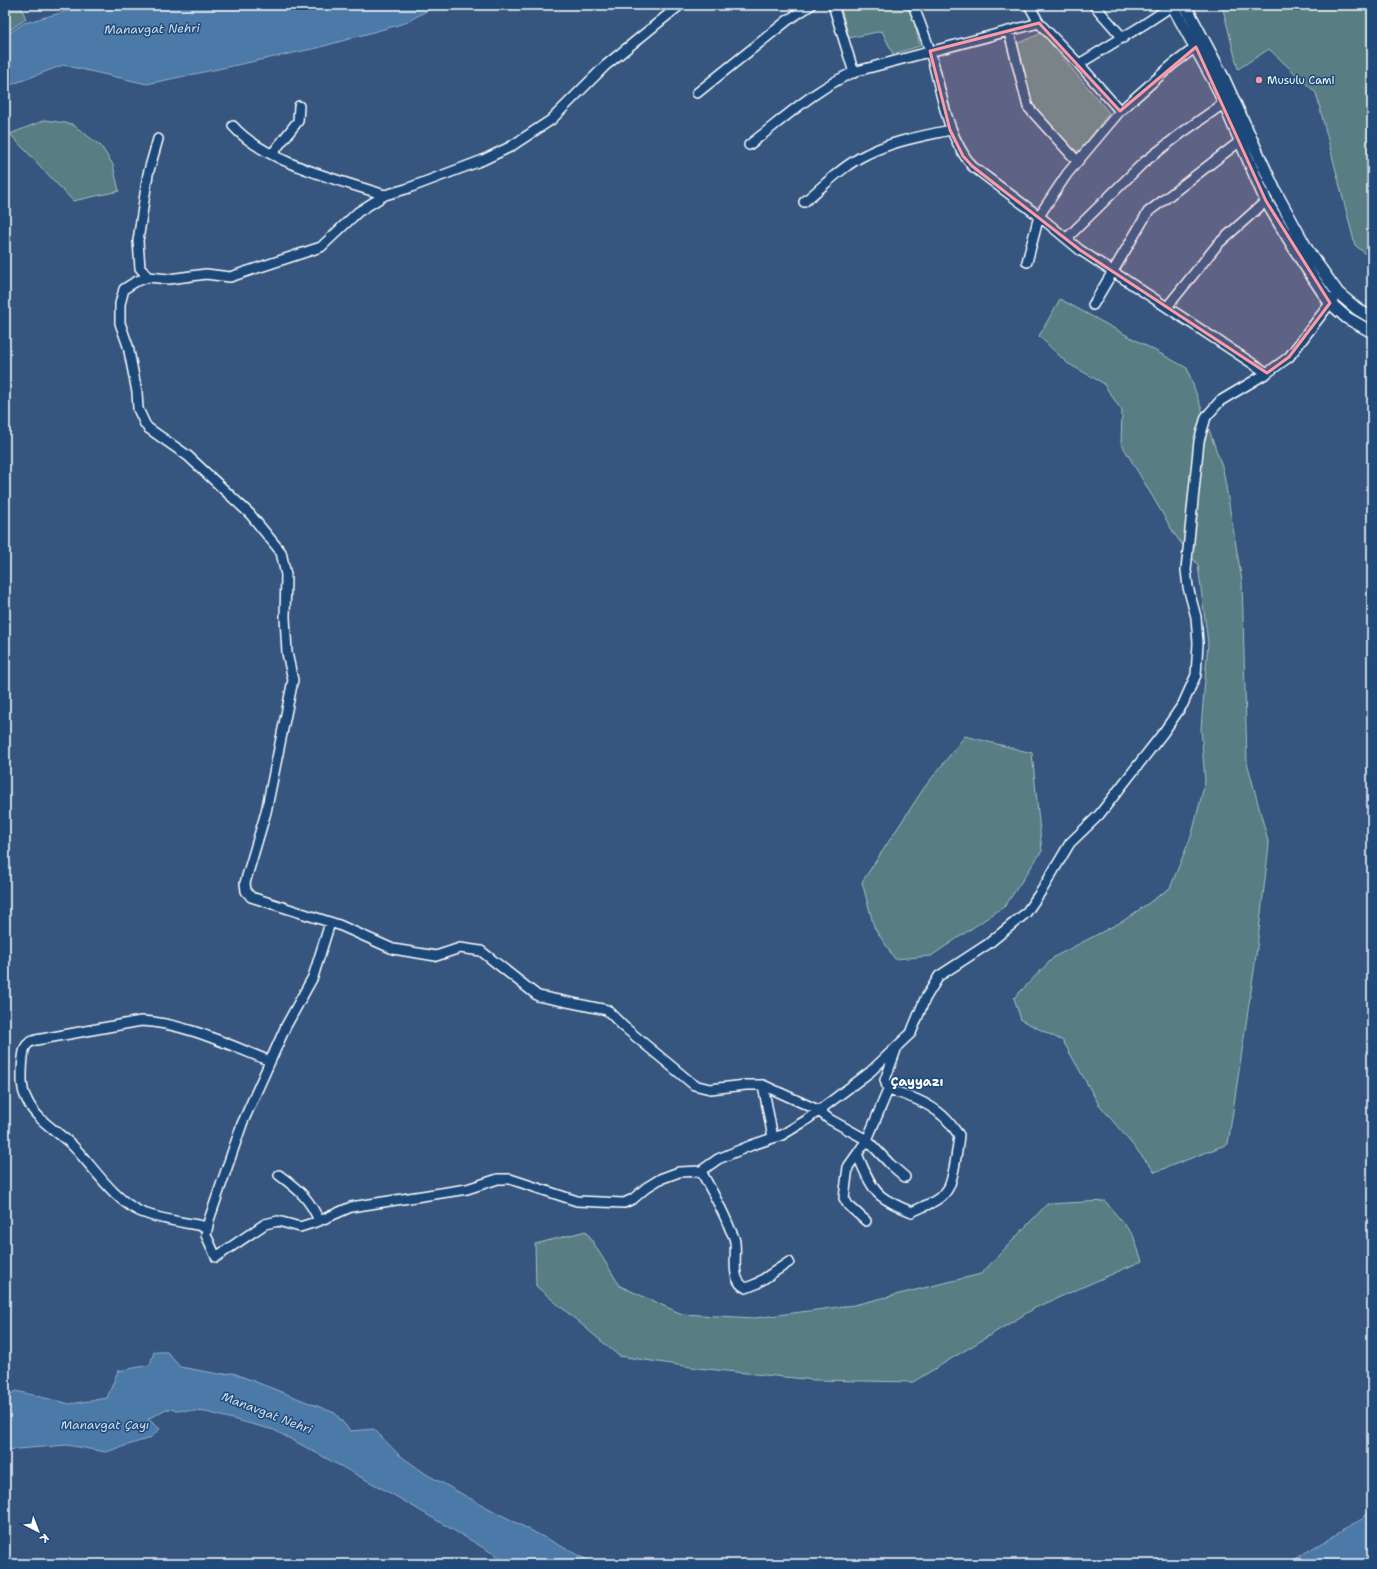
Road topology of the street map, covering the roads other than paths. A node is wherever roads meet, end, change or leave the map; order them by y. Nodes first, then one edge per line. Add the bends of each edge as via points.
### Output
1 (680, 5) edge
2 (811, 5) edge
3 (834, 5) edge
4 (913, 5) edge
5 (1029, 5) edge
6 (1094, 5) edge
7 (1172, 5) edge
8 (1185, 5) edge
9 (1040, 23) junction
10 (1009, 32) junction
11 (1123, 38) junction
12 (1196, 47) junction
13 (930, 52) junction
14 (1079, 64) junction
15 (854, 73) junction
16 (697, 92) dead end
17 (1223, 104) junction
18 (299, 106) dead end
19 (1120, 111) junction
20 (233, 126) dead end
21 (950, 130) junction
22 (158, 139) dead end
23 (1239, 142) junction
24 (749, 145) dead end
25 (272, 154) junction
26 (1077, 161) junction
27 (385, 195) junction
28 (1266, 201) junction
29 (804, 202) dead end
30 (1039, 216) junction
31 (1067, 238) junction
32 (1027, 262) dead end
33 (1113, 271) junction
34 (148, 277) junction
35 (1338, 293) junction
36 (1330, 303) junction
37 (1093, 305) dead end
38 (1167, 307) junction
39 (1372, 318) edge
40 (1372, 332) edge
41 (1267, 373) junction
42 (330, 923) junction
43 (899, 1044) junction
44 (270, 1061) junction
45 (763, 1085) junction
46 (888, 1090) junction
47 (818, 1110) junction
48 (773, 1138) junction
49 (866, 1140) junction
50 (857, 1154) junction
51 (701, 1171) junction
52 (279, 1175) dead end
53 (905, 1177) dead end
54 (320, 1221) junction
55 (866, 1221) dead end
56 (208, 1227) junction
57 (789, 1262) dead end

1 - 27 street via 605,66 551,120 510,147 483,160
2 - 16 street via 788,20
3 - 15 street
4 - 13 street
5 - 9 street
6 - 11 street
7 - 11 street
7 - 12 street
8 - 35 street via 1224,77 1289,218 1308,251
9 - 10 street
9 - 14 street
10 - 13 street
10 - 26 street via 1028,107
11 - 14 street
12 - 17 street
12 - 19 street
13 - 15 street
13 - 21 street
14 - 19 street
15 - 24 street via 826,87
17 - 23 street
17 - 31 street via 1143,163
18 - 25 street via 298,122
19 - 26 street
20 - 25 street via 241,136
21 - 29 street via 909,139 867,154 846,166
21 - 30 street via 963,156 972,166
22 - 34 street via 148,174 138,241 140,268
23 - 28 street
23 - 33 street via 1148,212
25 - 27 street via 335,179
26 - 30 street
27 - 34 street via 358,212 321,247 230,277 206,274 169,279
28 - 36 street via 1305,267
28 - 38 street via 1218,244
30 - 31 street
30 - 32 street
31 - 33 street via 1080,250
33 - 37 street
33 - 38 street
34 - 42 street via 124,289 120,304 120,323 128,346 138,409 144,424 188,456 250,514 281,552 286,575 287,653 293,680 266,812 245,883 246,891 251,897
35 - 36 street
35 - 39 street
36 - 40 street via 1347,318
36 - 41 street via 1289,357
38 - 41 street
41 - 43 street via 1220,401 1206,417 1199,441 1186,570 1196,617 1198,644 1196,675 1183,704 1099,815 1070,843 1026,913 988,944 939,976 925,999 911,1033
42 - 44 street via 312,977
42 - 45 street via 393,949 436,956 460,948 481,951 538,996 607,1010 694,1085 710,1089
43 - 46 street via 885,1080
43 - 47 street via 870,1072
44 - 56 street via 242,1124
44 - 56 street via 199,1034 157,1022 141,1021 36,1040 29,1043 24,1050 22,1087 27,1100 37,1116 71,1144 109,1188 139,1211
45 - 47 street
45 - 48 street
46 - 49 street
46 - 50 street via 933,1108 944,1116 959,1135 948,1190 934,1201 912,1212 880,1196 867,1177
47 - 48 street via 805,1121
47 - 49 street
48 - 51 street via 718,1159
49 - 50 street
49 - 53 street
50 - 55 street via 848,1167 844,1198
51 - 54 street via 679,1172 660,1179 624,1203 577,1201 510,1179 498,1179 467,1189 351,1206
51 - 57 street via 722,1208 735,1242 735,1268 737,1280 742,1286 746,1288 756,1284
52 - 54 street via 308,1200
54 - 56 street via 300,1227 278,1221 265,1224 216,1257 206,1235

